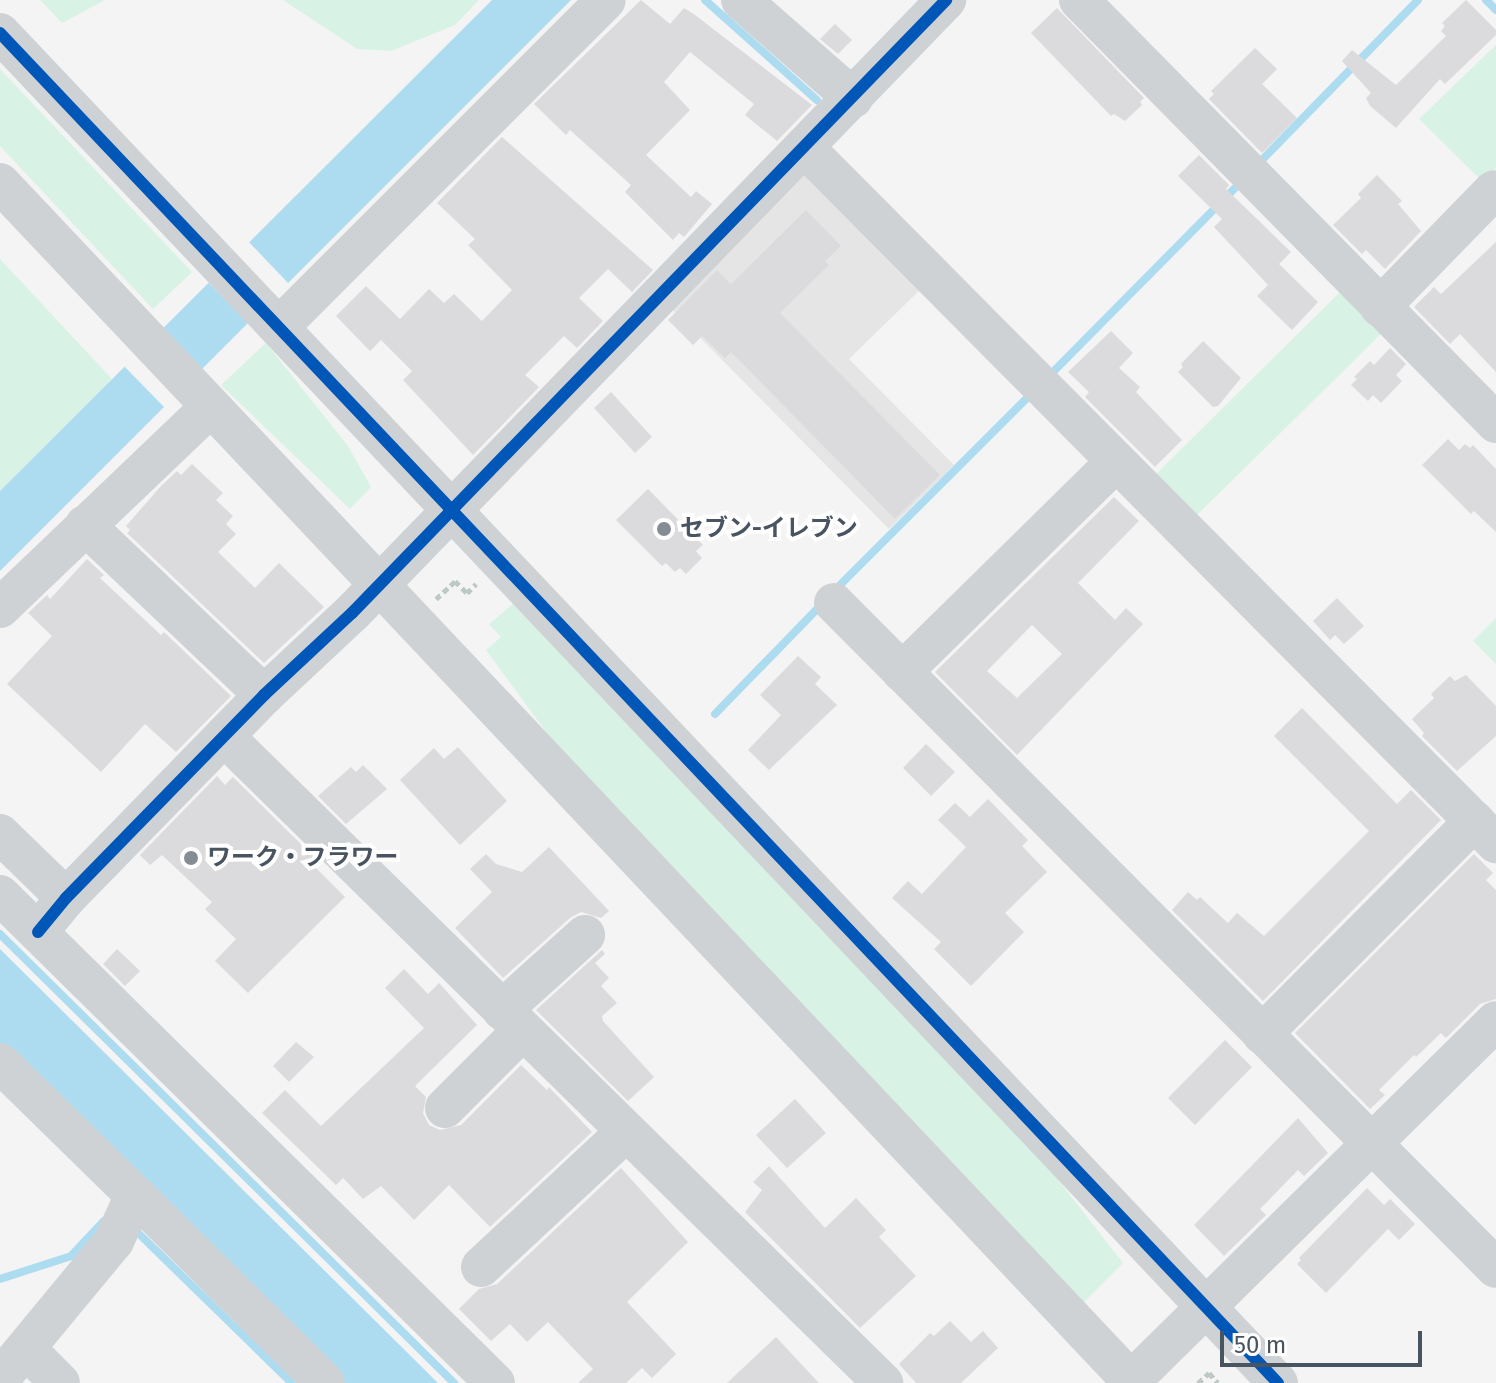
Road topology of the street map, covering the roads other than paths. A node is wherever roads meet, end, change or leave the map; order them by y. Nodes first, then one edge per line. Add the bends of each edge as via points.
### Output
1 (606, 0) edge
2 (741, 0) edge
3 (946, 0) edge
4 (1079, 0) edge
5 (0, 33) edge
6 (853, 98) junction
7 (806, 149) junction
8 (0, 183) edge
9 (1494, 190) dead end
10 (1380, 307) junction
11 (275, 323) junction
12 (203, 400) junction
13 (1496, 423) edge
14 (1115, 463) junction
15 (449, 510) junction
16 (85, 525) junction
17 (381, 583) junction
18 (834, 603) dead end
19 (0, 608) edge
20 (902, 672) junction
21 (264, 695) junction
22 (224, 736) junction
23 (1476, 830) edge
24 (0, 834) edge
25 (0, 895) edge
26 (66, 898) junction
27 (38, 932) junction
28 (585, 935) dead end
29 (512, 1021) junction
30 (1496, 1021) edge
31 (1262, 1034) junction
32 (0, 1063) edge
33 (445, 1108) dead end
34 (626, 1132) junction
35 (1371, 1144) junction
36 (127, 1215) junction
37 (481, 1267) dead end
38 (1496, 1268) edge
39 (1207, 1307) junction
40 (16, 1362) edge
41 (1131, 1382) edge
42 (60, 1383) edge
43 (325, 1383) edge
44 (495, 1383) edge
45 (883, 1383) edge
46 (1278, 1383) edge

1 - 11 street
2 - 6 street
3 - 6 street
4 - 10 street
5 - 11 street
6 - 7 street
7 - 14 street
7 - 15 street
8 - 12 street
9 - 10 street
10 - 13 street
11 - 15 street
12 - 16 street
12 - 17 street
14 - 20 street
14 - 23 street
15 - 17 street
15 - 39 street
16 - 19 street
16 - 21 street
17 - 21 street
17 - 41 street
18 - 20 street
20 - 31 street
21 - 22 street
22 - 26 street
22 - 29 street
23 - 31 street
24 - 26 street
25 - 27 street
26 - 27 street
27 - 44 street
28 - 29 street
29 - 33 street
29 - 34 street
30 - 35 street
31 - 35 street
32 - 36 street
34 - 37 street
34 - 45 street
35 - 38 street
35 - 39 street
36 - 40 street
36 - 43 street
39 - 41 street
39 - 46 street
40 - 42 street

